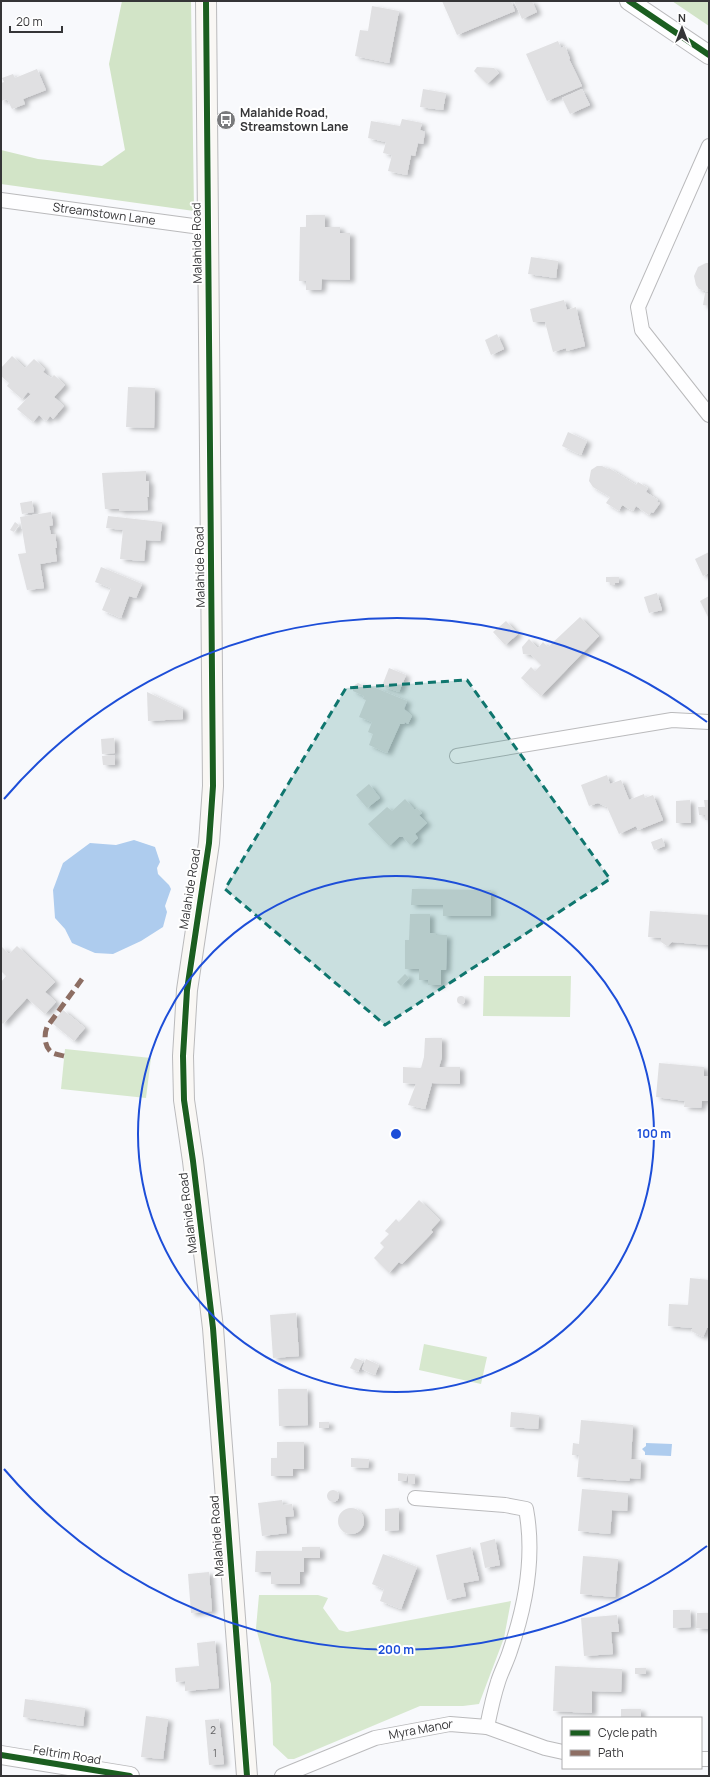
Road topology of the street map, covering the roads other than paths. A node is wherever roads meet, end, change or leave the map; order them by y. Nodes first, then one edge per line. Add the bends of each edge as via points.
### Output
1 (206, 1) edge
2 (629, 1) edge
3 (709, 55) edge
4 (709, 146) edge
5 (1, 200) edge
6 (208, 228) junction
7 (709, 415) edge
8 (709, 722) edge
9 (457, 756) dead end
10 (415, 1498) dead end
11 (487, 1727) junction
12 (562, 1752) edge
13 (1, 1756) edge
14 (130, 1776) edge
15 (247, 1776) edge
16 (282, 1776) edge

1 - 6 main road, Malahide Road
2 - 3 street
4 - 7 street via 638,307 642,330
5 - 6 street, Streamstown Lane
6 - 15 main road, Malahide Road via 213,786 209,843 187,990 183,1056 184,1100 213,1328
8 - 9 street via 672,720
10 - 11 street via 526,1509 530,1528 527,1586 510,1651 497,1683
11 - 12 street, Myra Manor
11 - 16 street, Myra Manor via 450,1724 375,1738
13 - 14 street, Feltrim Road

